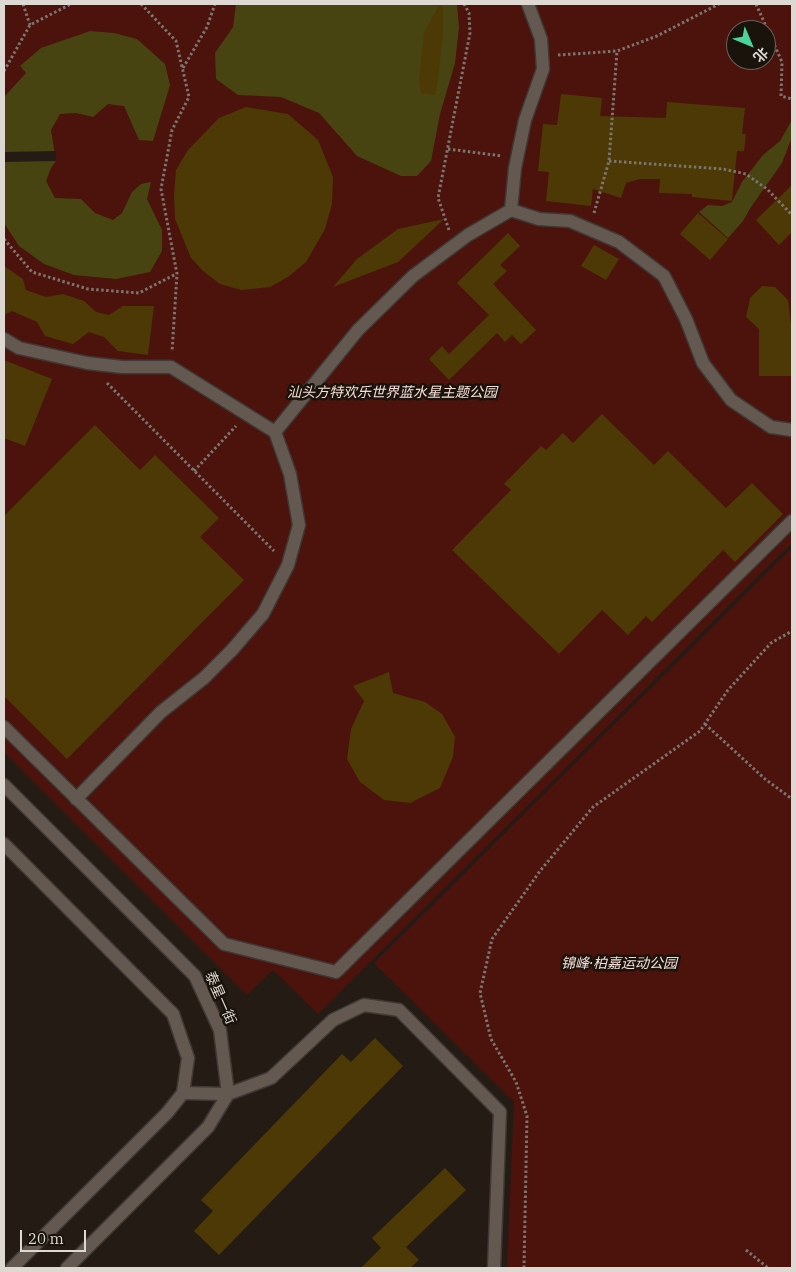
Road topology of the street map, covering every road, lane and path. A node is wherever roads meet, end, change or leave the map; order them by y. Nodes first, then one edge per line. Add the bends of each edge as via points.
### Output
1 (23, 4) edge
2 (72, 4) edge
3 (141, 4) edge
4 (215, 4) edge
5 (464, 4) edge
6 (528, 4) edge
7 (719, 4) edge
8 (756, 4) edge
9 (30, 25) junction
10 (617, 51) junction
11 (542, 55) junction
12 (182, 69) junction
13 (4, 71) edge
14 (792, 99) edge
15 (448, 149) junction
16 (517, 158) junction
17 (609, 161) junction
18 (511, 210) junction
19 (792, 215) edge
20 (589, 229) junction
21 (5, 242) edge
22 (455, 244) junction
23 (176, 274) junction
24 (4, 339) edge
25 (87, 363) junction
26 (170, 367) junction
27 (247, 415) junction
28 (792, 430) edge
29 (275, 432) junction
30 (194, 471) junction
31 (792, 521) edge
32 (288, 565) junction
33 (792, 631) edge
34 (705, 724) junction
35 (4, 727) edge
36 (4, 786) edge
37 (76, 799) junction
38 (792, 800) edge
39 (4, 844) edge
40 (183, 1093) junction
41 (228, 1094) junction
42 (746, 1250) dead end
43 (12, 1268) edge
44 (67, 1268) edge
45 (494, 1268) edge
46 (524, 1268) edge
47 (768, 1268) edge

1 - 9 path
2 - 9 path
3 - 12 path via 176,40
4 - 12 path via 208,27
5 - 15 path via 470,33
6 - 11 street via 541,39
7 - 10 path via 657,36
8 - 14 path via 782,62 781,96
9 - 13 path
10 - 11 path
10 - 17 path
11 - 16 street via 543,69 525,120
12 - 23 path via 189,97 172,130 161,189
15 - 16 path
15 - 22 path via 438,198
16 - 18 street
17 - 19 path via 723,169 746,174 767,189
17 - 20 path
18 - 20 street via 539,219 570,221
18 - 22 street
20 - 28 street via 619,242 664,276 703,363 730,400 771,428
21 - 23 path via 32,272 88,289 139,293
22 - 29 street via 413,276 358,330
23 - 26 path
24 - 25 street via 20,348
25 - 26 street
25 - 30 path
26 - 27 street
27 - 29 street
27 - 30 path
29 - 32 street via 290,474 299,525
30 - 32 path
31 - 37 street via 336,972 224,944
32 - 37 street via 263,614 232,650 204,678 161,712
33 - 34 path via 771,643 728,690
34 - 38 path
34 - 46 path via 700,731 593,807 540,871 492,939 480,992 491,1039 516,1082 527,1116
35 - 37 street
36 - 41 street, 泰星一街 via 195,976 220,1030
39 - 40 street via 173,1014 188,1058
40 - 41 street
40 - 43 street
41 - 44 street via 208,1127
41 - 45 street via 271,1078 333,1020 364,1006 400,1010 500,1112
42 - 47 path

